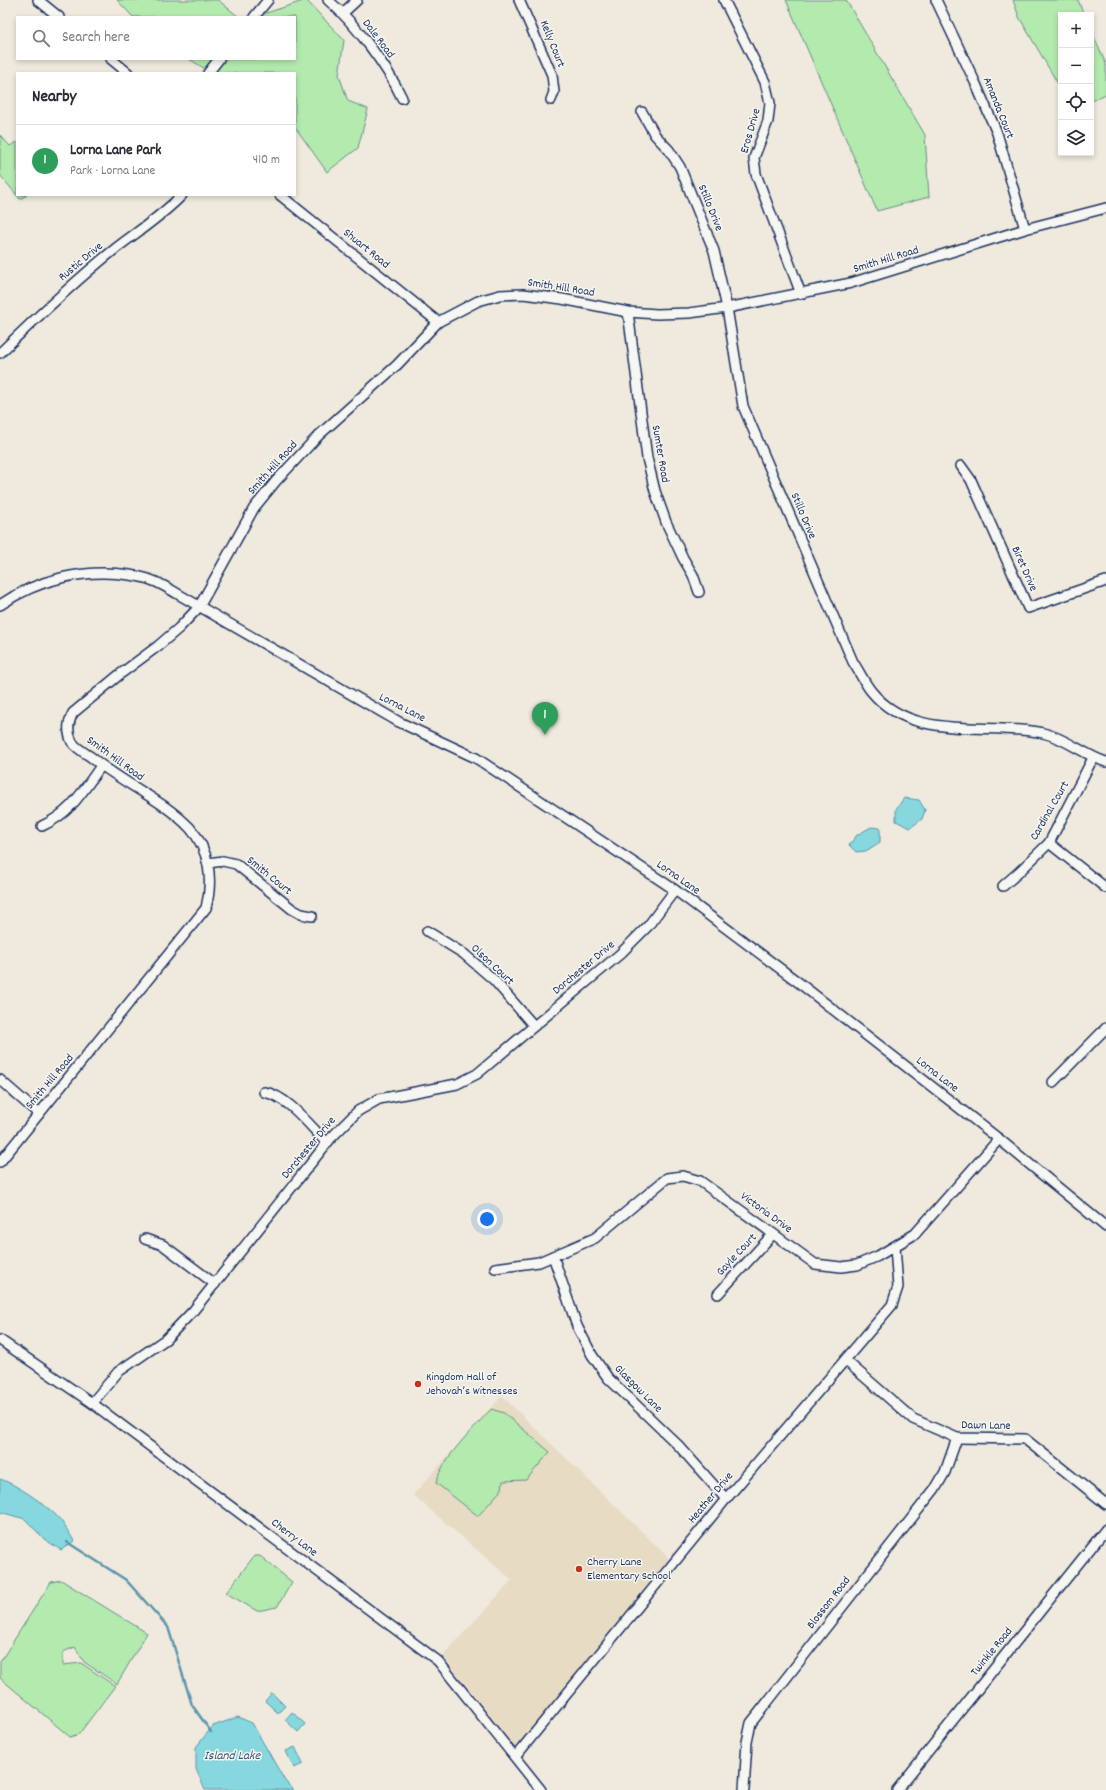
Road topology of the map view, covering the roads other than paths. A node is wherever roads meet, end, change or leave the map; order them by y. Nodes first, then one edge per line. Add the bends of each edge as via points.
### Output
1 (38, 0) edge
2 (268, 0) edge
3 (328, 0) edge
4 (357, 0) edge
5 (519, 0) edge
6 (724, 0) edge
7 (936, 0) edge
8 (343, 13) junction
9 (58, 16) edge
10 (255, 16) edge
11 (112, 60) edge
12 (219, 60) edge
13 (127, 72) edge
14 (209, 72) edge
15 (402, 98) dead end
16 (551, 100) dead end
17 (642, 112) dead end
18 (181, 196) edge
19 (281, 196) edge
20 (1106, 208) edge
21 (1025, 229) junction
22 (801, 294) junction
23 (727, 308) junction
24 (628, 312) junction
25 (438, 322) junction
26 (0, 353) edge
27 (961, 466) dead end
28 (1106, 581) edge
29 (699, 592) dead end
30 (0, 605) edge
31 (199, 607) junction
32 (1092, 758) junction
33 (1106, 762) edge
34 (101, 766) junction
35 (42, 826) dead end
36 (1049, 843) junction
37 (208, 862) junction
38 (1003, 886) dead end
39 (1106, 888) edge
40 (675, 890) junction
41 (312, 916) dead end
42 (427, 931) dead end
43 (534, 1026) junction
44 (1106, 1028) edge
45 (0, 1080) edge
46 (1052, 1082) dead end
47 (264, 1092) dead end
48 (39, 1114) junction
49 (999, 1139) junction
50 (327, 1143) junction
51 (0, 1162) edge
52 (1106, 1226) edge
53 (773, 1234) junction
54 (145, 1238) dead end
55 (895, 1247) junction
56 (553, 1256) junction
57 (495, 1268) dead end
58 (215, 1284) junction
59 (718, 1294) dead end
60 (0, 1340) edge
61 (845, 1360) junction
62 (92, 1403) junction
63 (957, 1438) junction
64 (726, 1499) junction
65 (1106, 1504) edge
66 (1106, 1529) edge
67 (516, 1756) junction
68 (541, 1790) edge
69 (744, 1790) edge
70 (897, 1790) edge

1 - 9 street
2 - 10 street
3 - 8 street, Dale Road
4 - 8 street
5 - 16 street, Kelly Court via 552,75 554,92
6 - 22 street, Eros Drive via 765,82 770,103 768,121 754,158 756,174
7 - 21 street, Amanda Court via 997,134
8 - 15 street, Dale Road via 394,80
11 - 13 street
12 - 14 street
17 - 23 street, Stillo Drive via 655,135 680,167 714,251
18 - 26 street, Rustic Drive via 166,212 116,248 59,296
19 - 25 street, Shuart Road
20 - 21 street, Smith Hill Road
21 - 22 street, Smith Hill Road via 851,283
22 - 23 street, Smith Hill Road
23 - 24 street, Smith Hill Road via 682,313
23 - 32 street, Stillo Drive via 743,406 853,662 871,691 891,710 926,724 1043,733 1062,740
24 - 25 street, Smith Hill Road via 562,299 523,294 500,295 478,301
24 - 29 street, Sumter Road via 647,458 655,491 666,522
25 - 31 street, Smith Hill Road via 397,365 318,436 276,481 254,508
27 - 28 street, Biret Drive via 971,480 1028,608
30 - 31 street, Lorna Lane via 32,586 59,578 93,573 148,578
31 - 34 street, Smith Hill Road via 158,646 73,713 68,722 73,743
31 - 40 street, Lorna Lane via 399,722 476,758
32 - 33 street, Stillo Drive
32 - 36 street, Cardinal Court
34 - 35 street via 66,812 58,819
34 - 37 street, Smith Hill Road via 173,813 201,844
36 - 38 street, Cardinal Court
36 - 39 street
37 - 41 street, Smith Court via 223,861 236,864 292,909
37 - 48 street, Smith Hill Road via 210,893 206,908
40 - 43 street, Dorchester Drive via 648,926 620,954
40 - 49 street, Lorna Lane via 798,982
42 - 43 street, Olson Court via 474,962 494,980
43 - 50 street, Dorchester Drive via 477,1074 456,1084 379,1099 358,1111
44 - 46 street
45 - 48 street
47 - 50 street via 283,1099
48 - 51 street, Smith Hill Road
49 - 52 street, Lorna Lane
49 - 55 street, Victoria Drive via 914,1234
50 - 58 street, Dorchester Drive
53 - 55 street, Victoria Drive via 815,1264 841,1267 857,1264
53 - 56 street, Victoria Drive via 700,1181 683,1176 667,1178 595,1238
53 - 59 street, Gayle Court
54 - 58 street via 163,1245
55 - 61 street, Heather Drive via 898,1287 892,1305
56 - 57 street, Victoria Drive via 539,1262
56 - 64 street, Glasgow Lane via 578,1326 608,1378 679,1446
58 - 62 street, Dorchester Drive via 193,1312 166,1339 118,1372
60 - 62 street, Cherry Lane
61 - 63 street, Dawn Lane via 913,1419
61 - 64 street, Heather Drive
62 - 67 street, Cherry Lane via 438,1661
63 - 65 street, Dawn Lane via 1025,1439
63 - 69 street, Blossom Road via 937,1486 751,1723
64 - 67 street, Heather Drive
66 - 70 street, Twinkle Road
67 - 68 street, Cherry Lane

